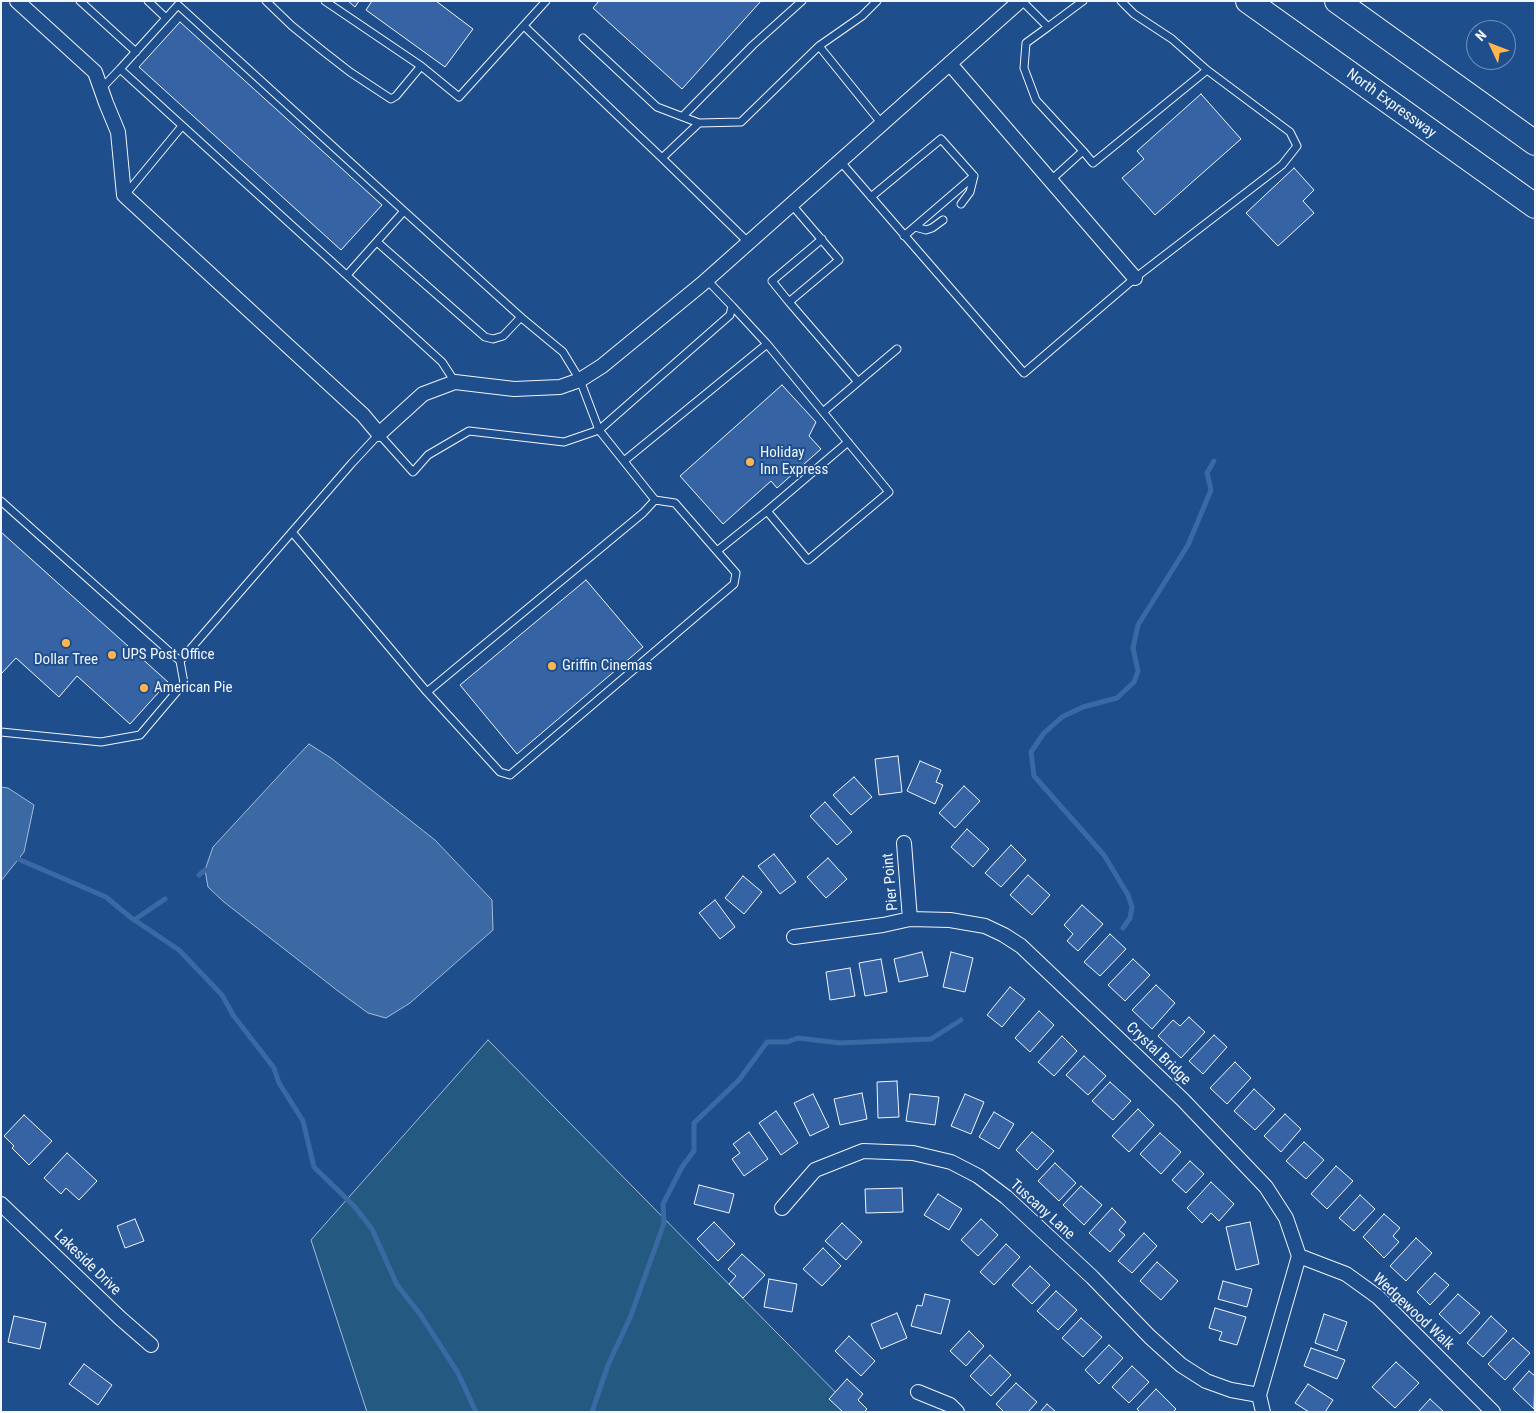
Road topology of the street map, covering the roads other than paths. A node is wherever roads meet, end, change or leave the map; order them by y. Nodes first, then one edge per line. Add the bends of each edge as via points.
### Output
1 (17, 1) edge
2 (80, 1) edge
3 (148, 1) edge
4 (266, 1) edge
5 (325, 1) edge
6 (546, 1) edge
7 (802, 1) edge
8 (877, 1) edge
9 (1021, 1) edge
10 (1084, 1) edge
11 (1121, 1) edge
12 (1248, 1) edge
13 (1337, 1) edge
14 (166, 18) junction
15 (524, 26) junction
16 (1048, 27) junction
17 (584, 38) dead end
18 (819, 46) junction
19 (136, 52) junction
20 (950, 64) junction
21 (421, 66) junction
22 (120, 69) junction
23 (1207, 70) junction
24 (101, 89) junction
25 (682, 116) junction
26 (699, 123) junction
27 (882, 124) junction
28 (182, 126) junction
29 (1535, 143) edge
30 (1083, 151) junction
31 (662, 158) junction
32 (840, 162) junction
33 (974, 176) junction
34 (1051, 180) junction
35 (124, 195) junction
36 (871, 197) junction
37 (961, 204) dead end
38 (1531, 204) edge
39 (792, 205) junction
40 (404, 211) junction
41 (943, 220) dead end
42 (915, 227) junction
43 (904, 236) junction
44 (822, 239) junction
45 (376, 242) junction
46 (748, 243) junction
47 (347, 275) junction
48 (1136, 278) junction
49 (707, 280) junction
50 (789, 302) junction
51 (732, 306) junction
52 (521, 317) junction
53 (767, 344) junction
54 (897, 349) dead end
55 (580, 380) junction
56 (455, 382) junction
57 (858, 382) junction
58 (823, 412) junction
59 (599, 430) junction
60 (379, 434) junction
61 (848, 442) junction
62 (624, 461) junction
63 (656, 500) junction
64 (1, 501) edge
65 (767, 511) junction
66 (292, 532) junction
67 (717, 551) junction
68 (180, 661) junction
69 (427, 692) junction
70 (1, 732) edge
71 (904, 843) dead end
72 (910, 918) junction
73 (794, 937) dead end
74 (1, 1204) edge
75 (782, 1208) dead end
76 (1299, 1256) junction
77 (151, 1345) dead end
78 (918, 1392) dead end
79 (1259, 1395) junction
80 (957, 1412) edge
81 (1263, 1412) edge
82 (1492, 1412) edge

1 - 24 street via 95,72
2 - 19 lane
3 - 14 lane
4 - 21 lane via 323,51 391,99
5 - 21 lane
6 - 15 lane
7 - 25 lane
8 - 18 lane via 862,16
9 - 16 lane
9 - 20 street
10 - 16 lane
11 - 23 lane
12 - 38 highway, North Expressway
13 - 29 highway
14 - 19 lane
14 - 40 lane via 178,5
15 - 21 lane via 459,97
15 - 31 lane
16 - 30 lane via 1026,43 1024,68 1036,100
17 - 25 lane via 657,107
18 - 26 lane via 741,122
18 - 27 lane
19 - 22 lane
20 - 27 street
20 - 34 street
22 - 24 lane
22 - 28 lane
23 - 30 lane via 1093,163
23 - 48 lane via 1290,132 1297,146 1282,165
24 - 35 street via 118,132
25 - 26 lane
26 - 31 lane
27 - 32 street
28 - 35 lane
28 - 47 lane
30 - 34 lane
31 - 46 lane
32 - 36 lane
32 - 39 street
33 - 36 lane via 941,139
33 - 37 lane via 970,192
33 - 42 lane
34 - 48 street
35 - 60 street via 363,415
36 - 43 lane
39 - 44 lane
39 - 46 street
40 - 45 lane
40 - 52 lane
41 - 42 lane via 926,230
42 - 43 lane
43 - 48 lane via 1024,373
44 - 50 lane via 839,260
44 - 50 lane via 772,281
45 - 47 lane
45 - 52 lane via 485,337 503,336
46 - 49 street
47 - 56 lane via 442,362
49 - 51 lane
49 - 55 street via 602,366
50 - 57 lane
51 - 53 lane
51 - 59 lane via 730,315
52 - 55 lane via 562,352
53 - 58 lane
53 - 62 lane
54 - 57 lane
55 - 56 street via 560,387 514,389
55 - 59 lane
56 - 60 street via 423,394
57 - 58 lane
58 - 61 lane
59 - 60 lane via 564,442 470,431 428,454 413,472
59 - 62 lane
60 - 66 lane
61 - 65 lane
61 - 65 lane via 889,492 808,560
62 - 63 lane
63 - 67 lane via 675,503
63 - 69 lane
64 - 68 lane
65 - 67 lane
66 - 68 lane
66 - 69 lane
67 - 69 lane via 736,573 734,584 510,775 500,772
68 - 70 lane via 184,683 140,736 101,742
71 - 72 street, Pier Point
72 - 73 street, Crystal Bridge via 883,925
72 - 76 street, Crystal Bridge via 985,926 1021,946 1183,1100 1266,1188 1286,1218
74 - 77 street, Lakeside Drive
75 - 79 street, Tuscany Lane via 815,1170 863,1151 914,1153 951,1162 978,1176 1006,1197 1182,1365 1231,1390
76 - 79 street
76 - 82 street, Wedgewood Walk via 1346,1274 1378,1297
78 - 80 street via 950,1405
79 - 81 street

